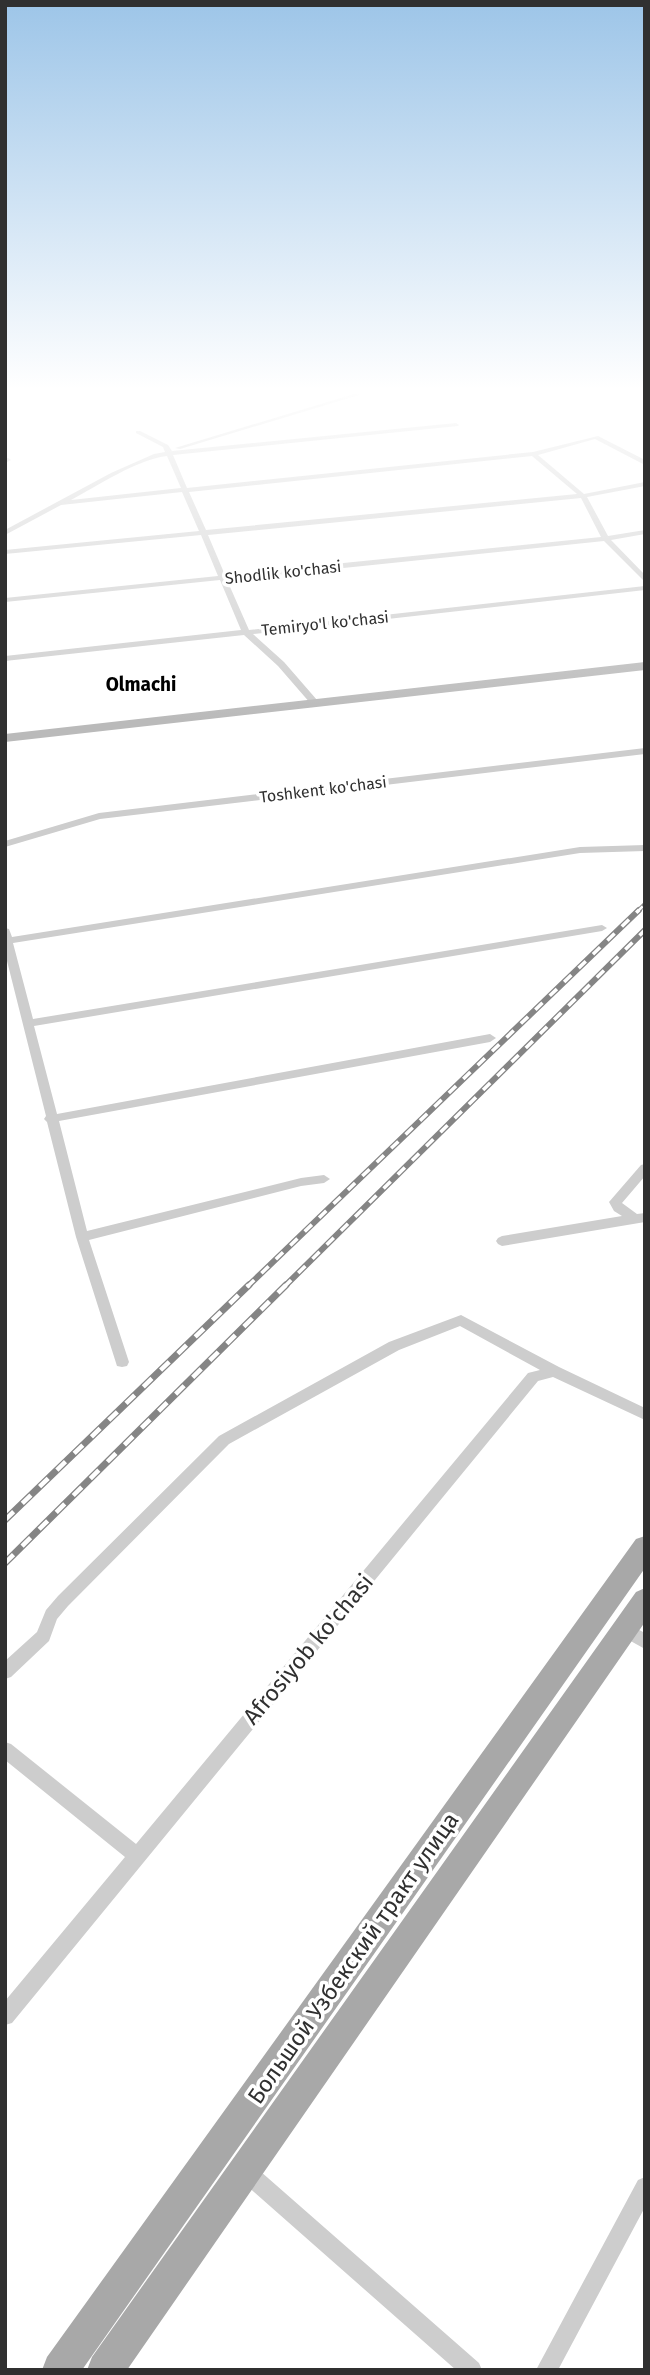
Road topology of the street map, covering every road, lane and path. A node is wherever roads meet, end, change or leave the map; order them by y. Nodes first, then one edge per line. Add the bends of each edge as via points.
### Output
1 (70, 498) edge
2 (109, 498) edge
3 (186, 498) edge
4 (565, 498) edge
5 (584, 498) edge
6 (61, 503) junction
7 (5, 533) edge
8 (645, 533) edge
9 (201, 534) junction
10 (606, 539) junction
11 (5, 552) edge
12 (221, 578) junction
13 (645, 580) edge
14 (645, 588) edge
15 (5, 600) edge
16 (246, 632) junction
17 (5, 659) edge
18 (645, 666) edge
19 (314, 702) junction
20 (5, 738) edge
21 (645, 751) edge
22 (5, 844) edge
23 (645, 848) edge
24 (602, 928) dead end
25 (8, 942) edge
26 (29, 1023) junction
27 (490, 1038) dead end
28 (50, 1119) junction
29 (645, 1168) edge
30 (324, 1179) dead end
31 (639, 1217) edge
32 (82, 1237) junction
33 (502, 1241) dead end
34 (122, 1362) dead end
35 (554, 1371) junction
36 (645, 1414) edge
37 (645, 1547) edge
38 (645, 1600) edge
39 (634, 1635) edge
40 (5, 1672) edge
41 (5, 1749) edge
42 (137, 1856) junction
43 (5, 2015) edge
44 (244, 2171) junction
45 (645, 2187) edge
46 (60, 2370) edge
47 (105, 2370) edge
48 (472, 2370) edge
49 (546, 2370) edge

1 - 6 street
2 - 6 street
3 - 9 street
4 - 9 street
5 - 10 street
6 - 7 street
8 - 10 street, Shodlik ko'chasi
9 - 11 street
9 - 12 street
10 - 12 street, Shodlik ko'chasi
10 - 13 street
12 - 15 street, Shodlik ko'chasi
12 - 16 street
14 - 16 street, Temiryo'l ko'chasi
16 - 17 street, Temiryo'l ko'chasi
16 - 19 street
18 - 19 street
19 - 20 street
21 - 22 street, Toshkent ko'chasi via 99,816
23 - 25 street via 580,850
24 - 26 street
25 - 26 street
26 - 28 street
27 - 28 street
28 - 32 street
29 - 31 street via 615,1202
30 - 32 street
31 - 33 street
32 - 34 street
35 - 36 street
35 - 40 street via 461,1320 394,1346 224,1440 64,1601 51,1615 43,1636
35 - 42 street, Afrosiyob ko'chasi via 533,1377
37 - 46 main road, Большой Узбекский тракт улица
38 - 39 main road, Большой Узбекский тракт улица
39 - 44 main road, Большой Узбекский тракт улица
41 - 42 street
42 - 43 street, Afrosiyob ko'chasi
44 - 47 main road, Большой Узбекский тракт улица
44 - 48 street
45 - 49 street

